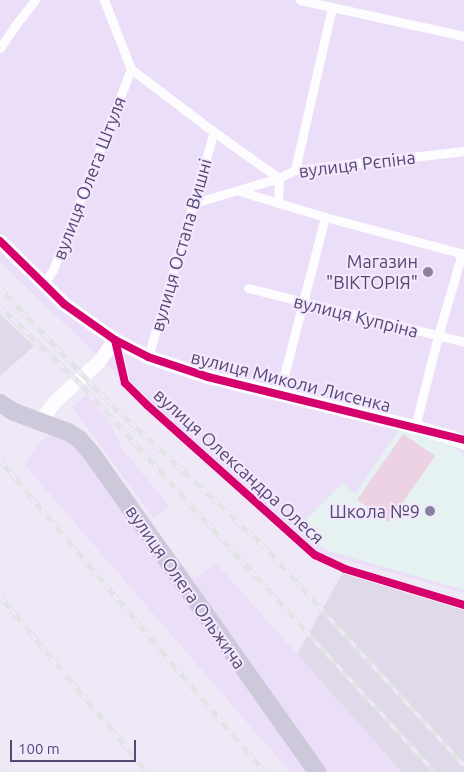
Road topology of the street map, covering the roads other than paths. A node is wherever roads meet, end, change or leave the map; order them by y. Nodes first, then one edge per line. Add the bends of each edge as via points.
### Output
1 (35, 0) edge
2 (104, 0) edge
3 (300, 0) edge
4 (332, 7) junction
5 (464, 36) edge
6 (0, 48) edge
7 (131, 69) junction
8 (214, 132) junction
9 (464, 151) edge
10 (295, 170) junction
11 (279, 178) junction
12 (239, 191) junction
13 (194, 203) junction
14 (278, 203) junction
15 (325, 217) junction
16 (0, 241) edge
17 (463, 254) edge
18 (43, 285) junction
19 (248, 288) dead end
20 (302, 303) junction
21 (438, 336) junction
22 (116, 340) junction
23 (464, 342) edge
24 (148, 357) junction
25 (279, 395) junction
26 (0, 403) edge
27 (39, 422) junction
28 (415, 428) junction
29 (459, 440) edge
30 (464, 605) edge
31 (316, 772) edge

1 - 6 street
2 - 7 street
3 - 4 street
4 - 5 street
4 - 10 street
7 - 8 street
7 - 18 street, вулиця Олега Штуля via 53,270
8 - 11 street
8 - 13 street, вулиця Остапа Вишні
9 - 10 street, вулиця Рєпіна
10 - 11 street, вулиця Рєпіна
11 - 12 street, вулиця Рєпіна
11 - 14 street
12 - 13 street, вулиця Рєпіна
12 - 14 street
13 - 24 street, вулиця Остапа Вишні
14 - 15 street
15 - 17 street
15 - 20 street
16 - 18 street, вулиця Миколи Лисенка
17 - 21 street
18 - 22 street, вулиця Миколи Лисенка via 64,304
19 - 20 street, вулиця Купріна
20 - 21 street, вулиця Купріна
20 - 25 street
21 - 23 street, вулиця Купріна
21 - 28 street
22 - 24 street, вулиця Миколи Лисенка
22 - 27 street via 99,362 55,402
22 - 30 street, вулиця Олександра Олеся via 125,383 315,555 345,568
24 - 25 street, вулиця Миколи Лисенка
25 - 28 street, вулиця Миколи Лисенка
26 - 27 highway, вулиця Олега Ольжича
27 - 31 highway, вулиця Олега Ольжича via 68,432 92,454
28 - 29 street, вулиця Миколи Лисенка

